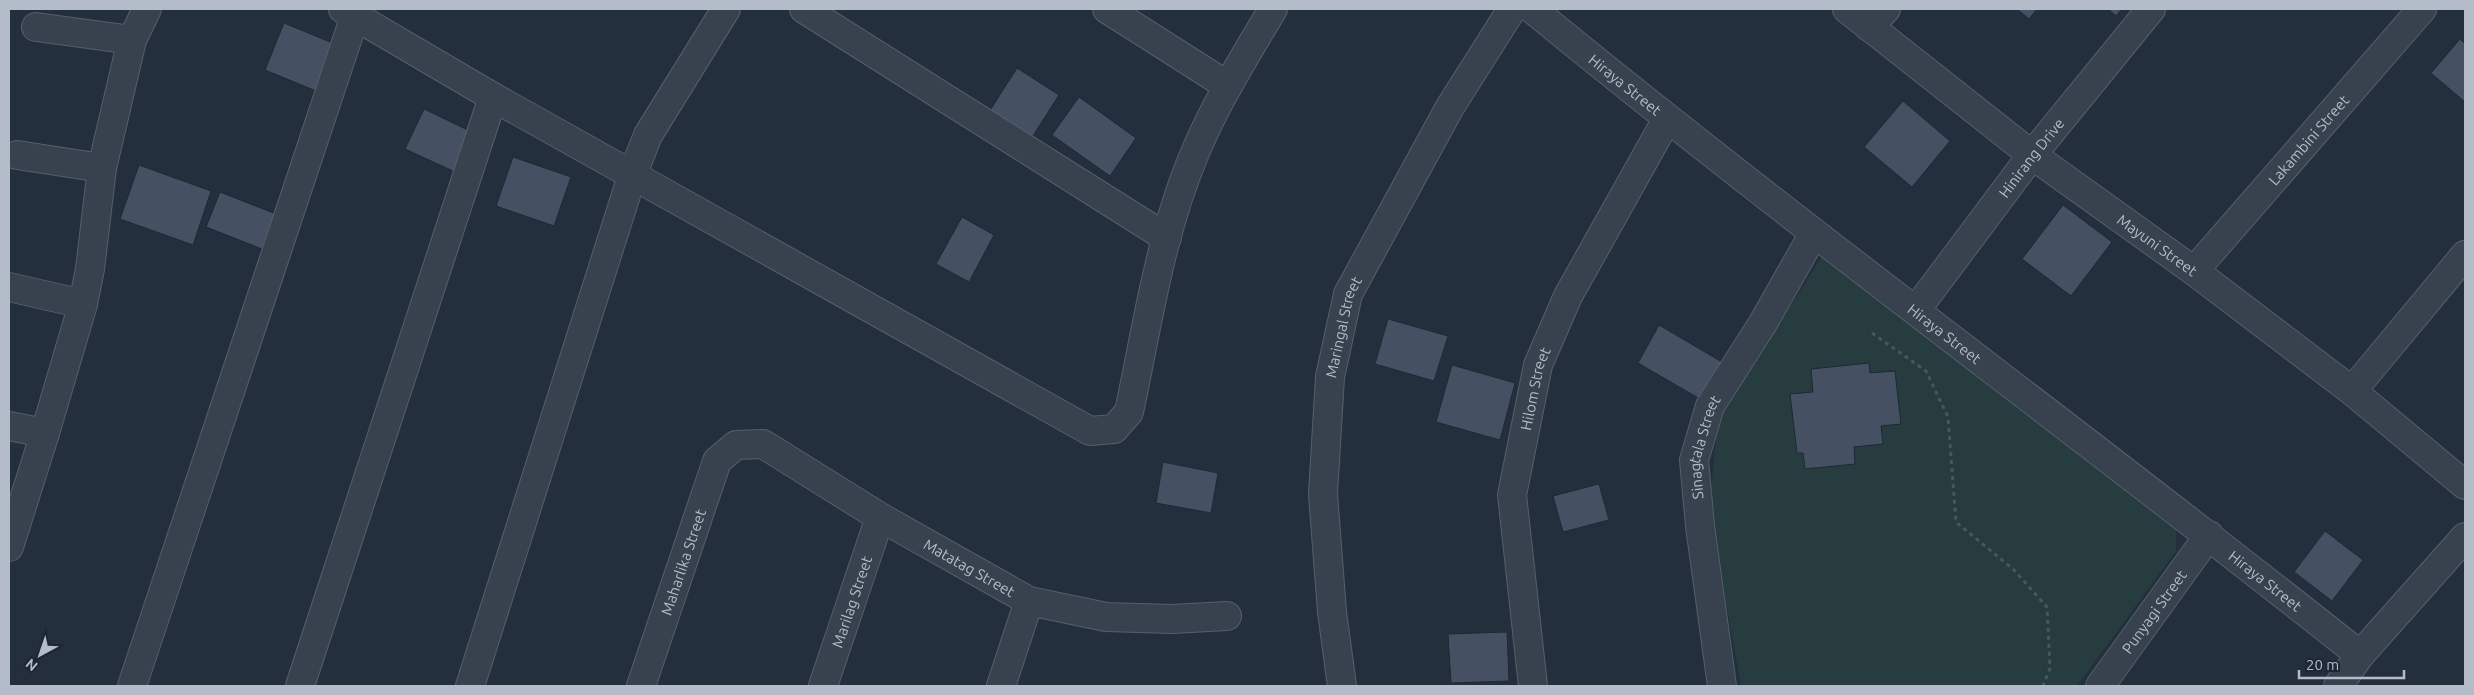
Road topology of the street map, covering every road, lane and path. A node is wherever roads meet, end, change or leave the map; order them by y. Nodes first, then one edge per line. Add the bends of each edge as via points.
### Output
1 (148, 9) edge
2 (726, 9) edge
3 (804, 9) edge
4 (1107, 9) edge
5 (1273, 9) edge
6 (1512, 9) edge
7 (1532, 9) edge
8 (1847, 9) edge
9 (2151, 9) edge
10 (2422, 9) edge
11 (349, 12) edge
12 (1878, 18) edge
13 (36, 27) dead end
14 (132, 40) junction
15 (1228, 86) junction
16 (493, 96) junction
17 (1667, 119) junction
18 (17, 155) dead end
19 (2032, 155) junction
20 (102, 168) junction
21 (633, 173) junction
22 (1814, 233) junction
23 (1166, 238) junction
24 (2465, 255) edge
25 (2194, 271) junction
26 (9, 287) edge
27 (83, 304) junction
28 (1916, 310) junction
29 (1872, 333) dead end
30 (2352, 391) junction
31 (9, 426) edge
32 (46, 433) junction
33 (736, 445) joint
34 (2465, 485) edge
35 (880, 517) junction
36 (2208, 535) junction
37 (2465, 537) edge
38 (9, 547) edge
39 (1028, 601) junction
40 (1227, 616) dead end
41 (2360, 655) junction
42 (132, 686) edge
43 (300, 686) edge
44 (470, 686) edge
45 (641, 686) edge
46 (823, 686) edge
47 (1001, 686) edge
48 (1342, 686) edge
49 (1533, 686) edge
50 (1722, 686) edge
51 (2042, 686) edge
52 (2100, 686) edge
53 (2338, 686) edge

1 - 14 street
2 - 21 street via 648,135
3 - 23 street
4 - 15 street
5 - 15 street
6 - 48 street, Maringal Street via 1450,108 1348,294 1330,377 1323,494 1332,612
7 - 17 street, Hiraya Street
8 - 12 street, Mayuni Street
9 - 19 street, Hinirang Drive
10 - 25 street, Lakambini Street
11 - 16 street
11 - 42 street
12 - 19 street, Mayuni Street
13 - 14 street
14 - 20 street
15 - 23 street via 1193,156
16 - 21 street
16 - 43 street
17 - 22 street, Hiraya Street
17 - 49 street, Hilom Street via 1568,296 1538,365 1512,495
18 - 20 street
19 - 25 street, Mayuni Street
19 - 28 street, Hinirang Drive
20 - 27 street
21 - 23 street via 1090,431 1114,429 1129,412
21 - 44 street
22 - 28 street, Hiraya Street
22 - 50 street, Sinagtala Street via 1763,323 1710,406 1694,460
24 - 30 street
25 - 30 street, Mayuni Street
26 - 27 street
27 - 32 street
28 - 36 street, Hiraya Street
29 - 51 path via 1926,371 1948,417 1956,522 2014,570 2047,607 2050,668
30 - 34 street, Mayuni Street
31 - 32 street
32 - 38 street
33 - 35 street, Matatag Street via 763,444
33 - 45 street, Maharlika Street via 717,461
35 - 39 street, Matatag Street
35 - 46 street, Marilag Street
36 - 41 street, Hiraya Street
36 - 52 street, Punyagi Street
37 - 41 street
39 - 40 street, Matatag Street via 1106,616 1172,619
39 - 47 street
41 - 53 street

